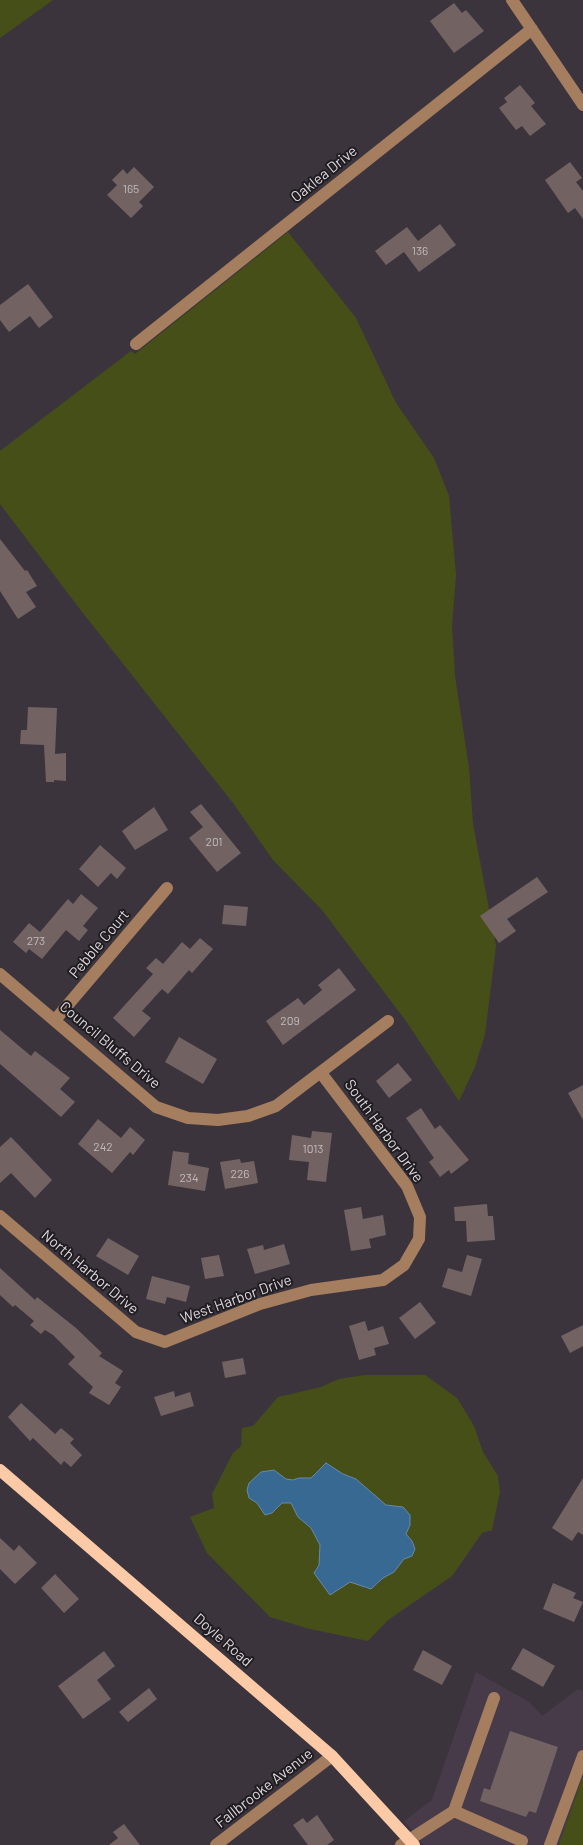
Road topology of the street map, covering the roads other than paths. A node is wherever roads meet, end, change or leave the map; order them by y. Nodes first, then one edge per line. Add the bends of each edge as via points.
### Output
1 (512, 0) edge
2 (532, 29) junction
3 (583, 105) edge
4 (136, 344) dead end
5 (167, 888) dead end
6 (0, 974) edge
7 (55, 1020) junction
8 (388, 1021) dead end
9 (321, 1073) junction
10 (0, 1216) edge
11 (419, 1239) joint
12 (165, 1342) joint
13 (0, 1470) edge
14 (494, 1698) dead end
15 (332, 1756) junction
16 (583, 1756) edge
17 (454, 1811) junction
18 (522, 1841) dead end
19 (408, 1843) edge
20 (216, 1845) edge
21 (550, 1845) edge

1 - 2 street
2 - 3 street
2 - 4 street, Oaklea Drive
5 - 7 street, Pebble Court
6 - 7 street, Council Bluffs Drive
7 - 9 street, Council Bluffs Drive via 156,1107 188,1118 218,1120 248,1116 276,1106
8 - 9 street, Council Bluffs Drive
9 - 11 street, South Harbor Drive via 407,1186 420,1217
10 - 12 street, North Harbor Drive via 136,1332
11 - 12 street, West Harbor Drive via 404,1265 383,1280 302,1292 260,1304
13 - 15 main road, Doyle Road
14 - 17 street
15 - 19 main road, Doyle Road
15 - 20 street, Fallbrooke Avenue
16 - 21 street
17 - 18 street
17 - 19 street

